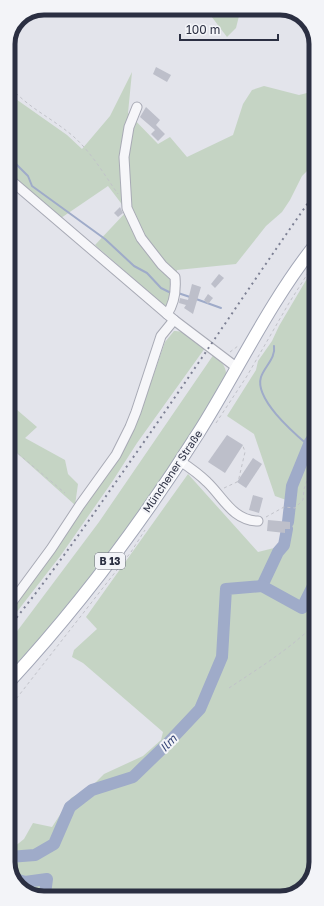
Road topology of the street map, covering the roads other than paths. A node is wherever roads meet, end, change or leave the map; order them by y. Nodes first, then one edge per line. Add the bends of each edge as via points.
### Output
1 (137, 107) dead end
2 (15, 184) edge
3 (309, 253) edge
4 (171, 317) junction
5 (236, 367) junction
6 (180, 461) junction
7 (258, 521) road end
8 (15, 598) edge
9 (15, 676) edge

1 - 4 street via 129,126 124,157 127,208 141,238 175,277
2 - 4 street
3 - 5 main road, Münchener Straße / B 13 via 285,287
4 - 5 street
4 - 8 street via 161,336 136,412 119,448 52,549
5 - 6 main road, Münchener Straße / B 13
6 - 7 street via 200,476 231,510
6 - 9 main road, Münchener Straße / B 13 via 80,601

